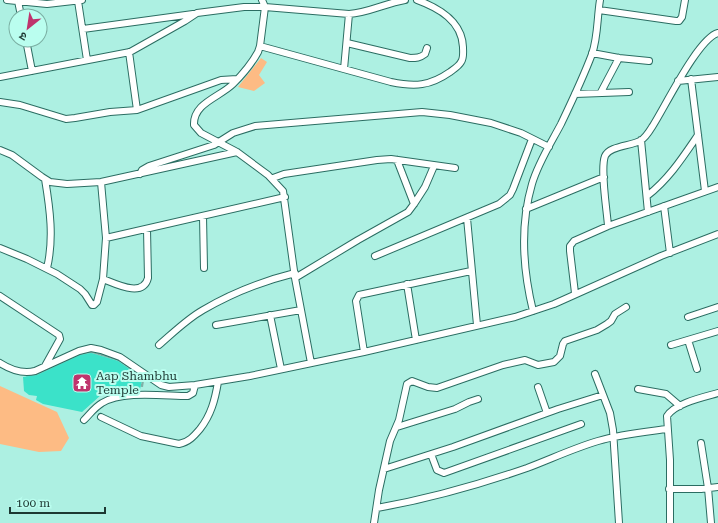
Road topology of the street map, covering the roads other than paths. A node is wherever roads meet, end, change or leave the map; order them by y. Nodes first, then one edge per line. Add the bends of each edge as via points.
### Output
1 (7, 0) edge
2 (80, 0) edge
3 (262, 0) edge
4 (405, 0) edge
5 (417, 0) edge
6 (600, 0) edge
7 (685, 0) edge
8 (18, 1) edge
9 (265, 7) junction
10 (599, 10) junction
11 (197, 13) junction
12 (349, 14) junction
13 (83, 29) junction
14 (718, 33) edge
15 (347, 43) junction
16 (260, 46) junction
17 (28, 48) edge
18 (427, 48) dead end
19 (129, 52) junction
20 (592, 53) junction
21 (619, 58) junction
22 (87, 60) junction
23 (649, 61) dead end
24 (344, 69) junction
25 (32, 71) junction
26 (0, 77) edge
27 (718, 77) edge
28 (237, 79) junction
29 (692, 79) junction
30 (678, 81) junction
31 (601, 92) junction
32 (629, 92) dead end
33 (575, 94) junction
34 (0, 102) edge
35 (137, 110) junction
36 (698, 135) junction
37 (532, 139) junction
38 (641, 140) junction
39 (218, 142) junction
40 (549, 147) junction
41 (0, 150) edge
42 (237, 152) junction
43 (398, 160) junction
44 (434, 166) junction
45 (455, 168) dead end
46 (140, 174) junction
47 (604, 177) junction
48 (273, 178) junction
49 (45, 179) junction
50 (101, 182) junction
51 (718, 187) edge
52 (705, 192) junction
53 (647, 196) junction
54 (285, 197) junction
55 (414, 204) junction
56 (664, 206) junction
57 (526, 209) junction
58 (648, 212) junction
59 (203, 216) junction
60 (467, 218) junction
61 (608, 226) junction
62 (147, 230) junction
63 (718, 234) edge
64 (106, 238) junction
65 (0, 248) edge
66 (670, 253) junction
67 (375, 256) dead end
68 (47, 268) junction
69 (204, 268) dead end
70 (472, 271) junction
71 (295, 276) junction
72 (103, 279) junction
73 (407, 284) junction
74 (575, 293) junction
75 (0, 296) edge
76 (626, 307) dead end
77 (718, 307) edge
78 (301, 310) junction
79 (533, 311) junction
80 (270, 315) junction
81 (688, 317) dead end
82 (216, 325) dead end
83 (477, 325) junction
84 (718, 331) edge
85 (416, 340) junction
86 (688, 340) junction
87 (159, 345) dead end
88 (671, 345) dead end
89 (364, 352) junction
90 (0, 363) edge
91 (311, 363) junction
92 (45, 366) junction
93 (281, 369) junction
94 (697, 369) dead end
95 (595, 374) dead end
96 (218, 382) junction
97 (195, 385) junction
98 (538, 387) dead end
99 (638, 389) dead end
100 (718, 393) edge
101 (603, 396) junction
102 (478, 399) dead end
103 (680, 406) junction
104 (546, 413) junction
105 (102, 418) dead end
106 (84, 420) dead end
107 (581, 424) dead end
108 (396, 427) junction
109 (667, 429) junction
110 (614, 437) junction
111 (701, 443) dead end
112 (431, 454) junction
113 (384, 469) junction
114 (718, 487) edge
115 (708, 488) junction
116 (669, 489) junction
117 (376, 508) junction
118 (374, 523) edge
119 (619, 523) edge
120 (670, 523) edge
121 (711, 523) edge

1 - 8 street
2 - 8 street via 47,4
2 - 13 street
3 - 9 street
4 - 12 street
5 - 24 street via 438,9 454,21 463,42 461,63 439,79 419,84 402,84
6 - 10 street
7 - 10 street via 682,17 678,21
9 - 11 street
9 - 12 street
9 - 16 street
10 - 20 street
11 - 13 street
11 - 19 street
12 - 15 street
13 - 22 street
14 - 30 street via 699,50
15 - 18 street via 410,58 426,54
15 - 24 street
16 - 24 street
16 - 28 street
17 - 25 street
19 - 22 street
19 - 35 street
20 - 21 street
20 - 33 street
21 - 23 street
21 - 31 street
22 - 25 street
25 - 26 street
27 - 29 street
28 - 35 street via 221,80
28 - 39 street via 229,88 202,106 195,117 194,125 197,130
29 - 30 street
29 - 36 street
30 - 38 street via 652,128
31 - 32 street
31 - 33 street
33 - 40 street
34 - 35 street via 20,105 66,119
36 - 52 street
36 - 53 street via 675,169
37 - 39 street via 491,123 422,112 264,125 234,133
37 - 40 street
37 - 60 street via 510,195 500,204
38 - 47 street via 608,151 604,157
38 - 53 street
39 - 42 street
39 - 46 street via 148,166
40 - 57 street via 533,180
41 - 49 street via 8,152
42 - 46 street
42 - 48 street
43 - 44 street
43 - 48 street via 377,160 284,174
43 - 55 street
44 - 45 street
44 - 55 street
46 - 50 street
47 - 57 street
47 - 61 street
48 - 54 street
49 - 50 street via 63,184
49 - 68 street via 51,240
50 - 64 street
51 - 52 street
52 - 56 street
53 - 58 street
54 - 59 street
54 - 71 street
55 - 71 street via 408,212
56 - 58 street
56 - 66 street
57 - 79 street via 524,243 529,297
58 - 61 street
59 - 62 street
59 - 69 street
60 - 67 street
60 - 70 street
61 - 74 street via 574,241 570,246
62 - 64 street
62 - 72 street via 146,284 142,287 126,288
63 - 66 street
64 - 72 street
65 - 68 street
66 - 74 street
68 - 72 street via 80,289 93,306
70 - 73 street
70 - 83 street
71 - 78 street
71 - 87 street via 251,286 221,300 185,322
73 - 85 street
73 - 89 street via 357,297
74 - 79 street
75 - 92 street via 59,335 60,340
76 - 108 street via 597,330 565,341 560,356 554,362 538,364 525,360 502,365 437,388 409,382 405,386
77 - 81 street
78 - 80 street
78 - 91 street
79 - 83 street
80 - 82 street
80 - 93 street
83 - 85 street
84 - 86 street
85 - 89 street
86 - 88 street
86 - 94 street
89 - 91 street
90 - 92 street via 24,373
91 - 93 street
92 - 97 street via 91,348 120,357 161,386 179,388
93 - 96 street
95 - 101 street
96 - 97 street
96 - 105 street via 209,417 196,434 184,443 141,436
97 - 106 street via 193,393 188,396 131,395 107,400
98 - 104 street
99 - 103 street via 666,394
100 - 103 street
101 - 104 street
101 - 110 street via 610,413
102 - 108 street via 455,409
103 - 109 street via 668,413
104 - 112 street
107 - 112 street via 444,473 437,470
108 - 113 street
109 - 110 street
109 - 116 street
110 - 117 street via 466,488 404,504
110 - 119 street
111 - 115 street
112 - 113 street
113 - 117 street
114 - 115 street
115 - 116 street
115 - 121 street
116 - 120 street
117 - 118 street

